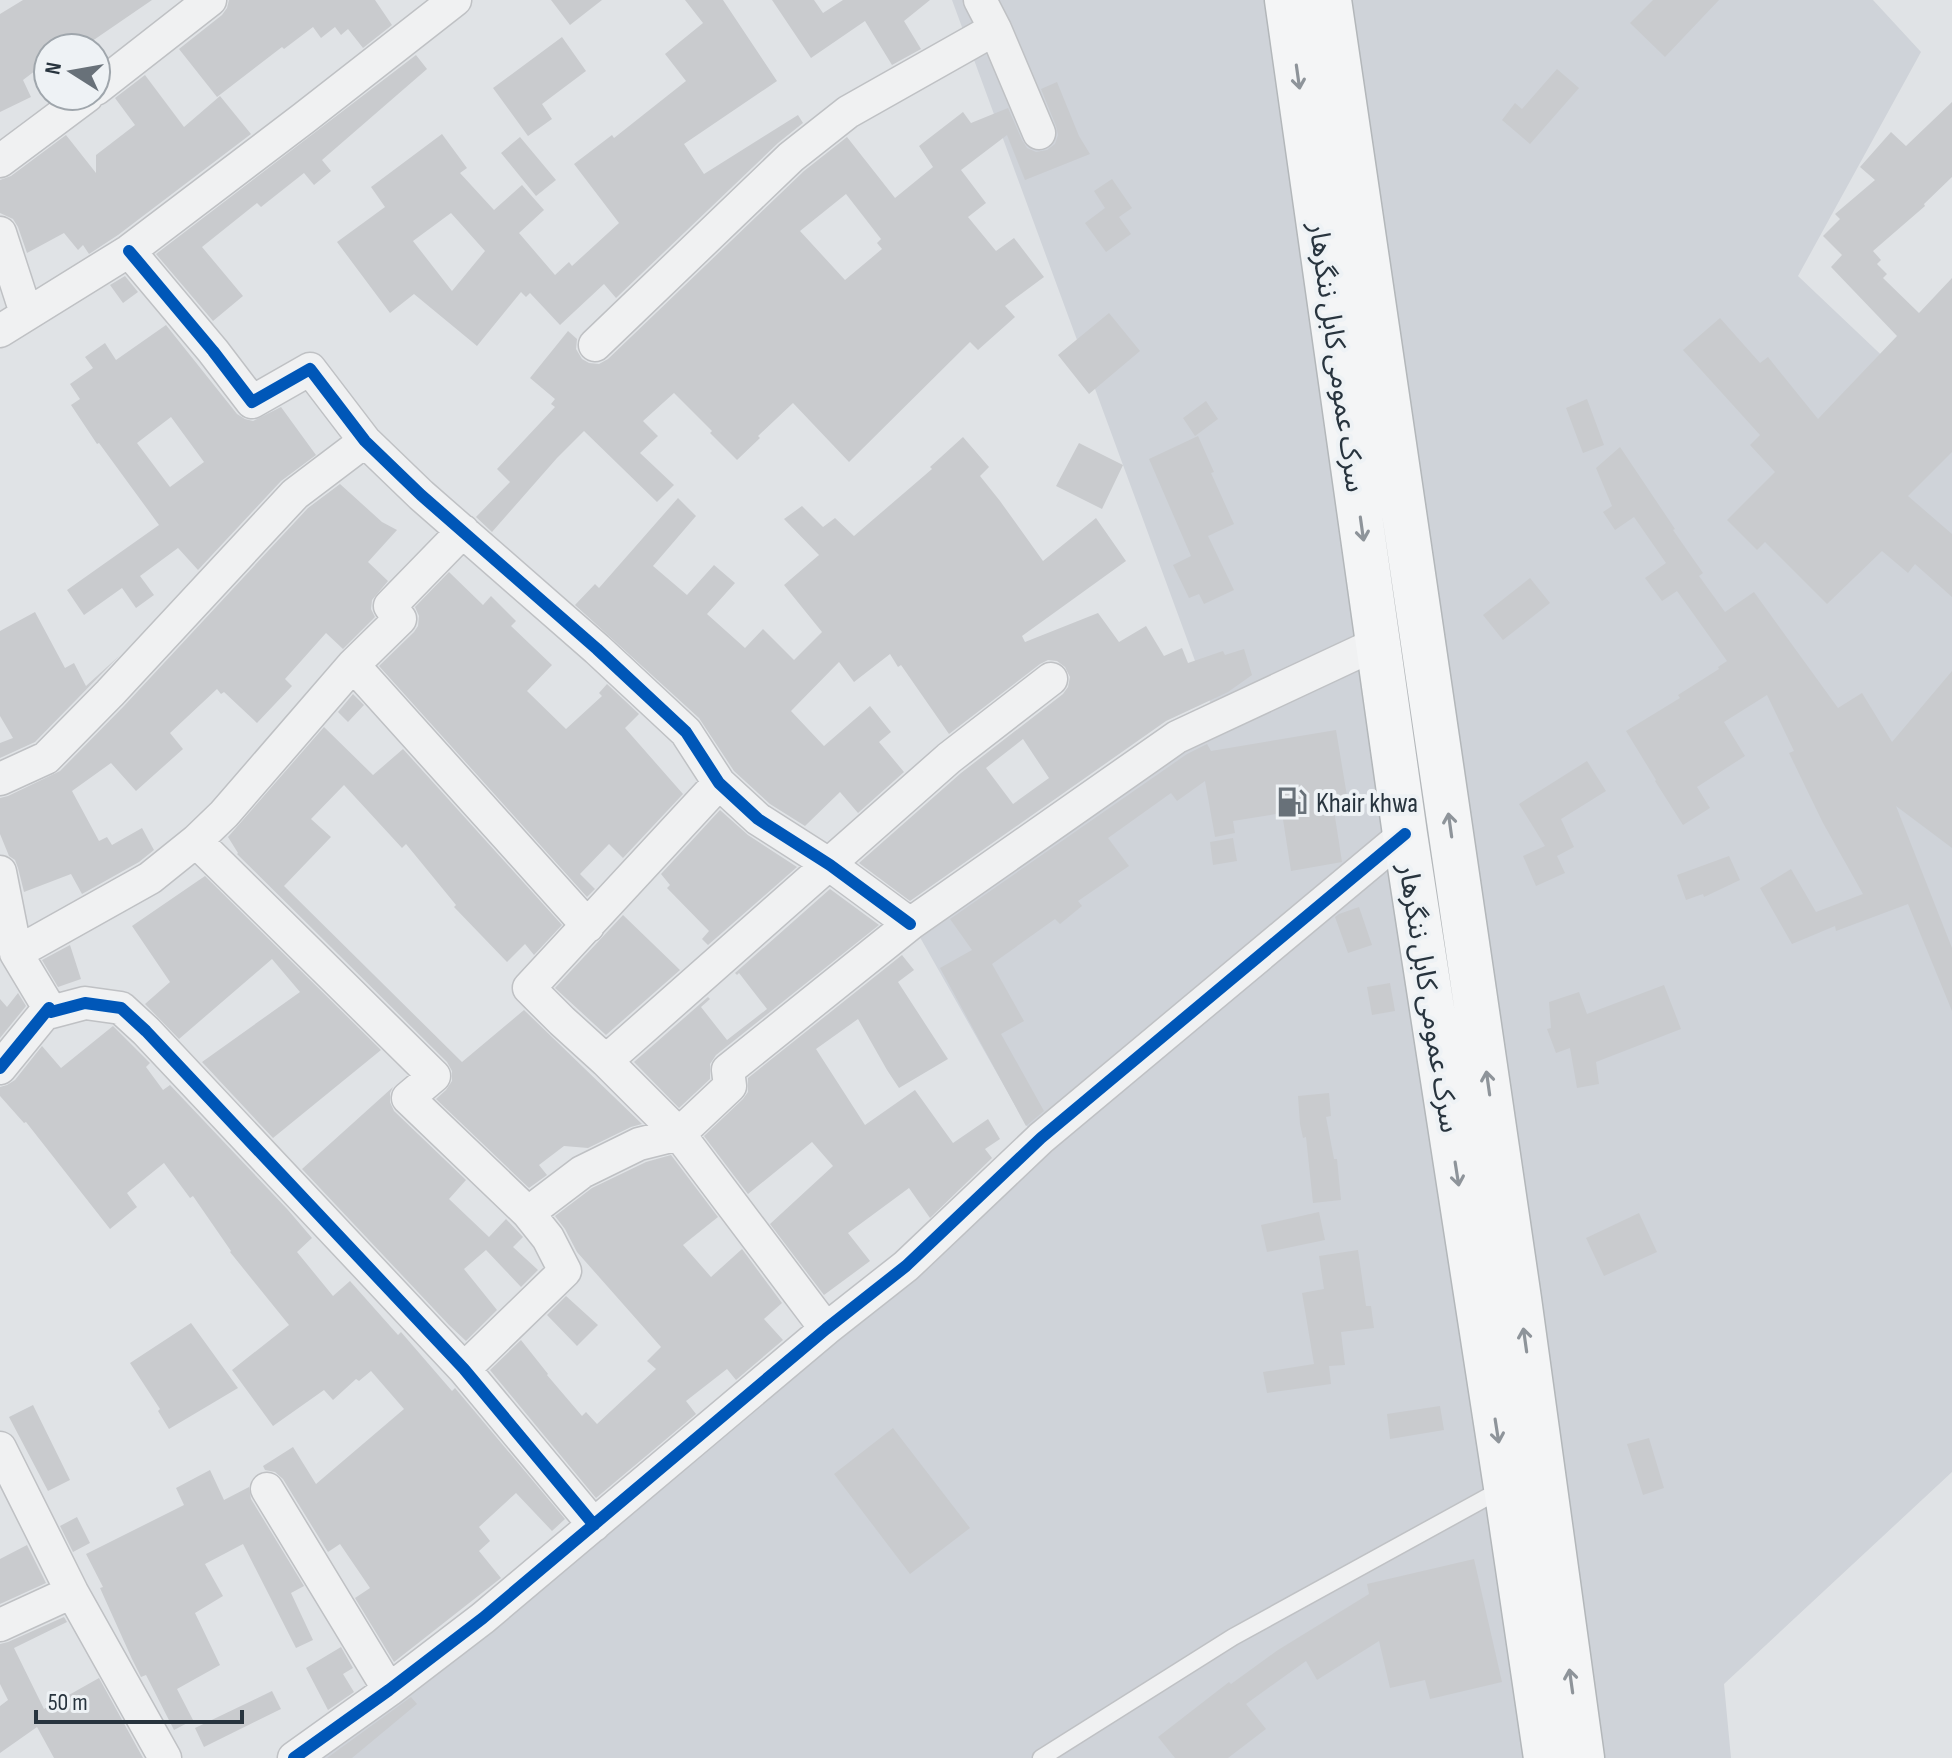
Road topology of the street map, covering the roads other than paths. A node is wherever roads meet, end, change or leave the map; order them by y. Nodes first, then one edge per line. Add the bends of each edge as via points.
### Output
1 (210, 0) edge
2 (455, 0) edge
3 (980, 0) edge
4 (1287, 0) edge
5 (1329, 0) edge
6 (995, 29) junction
7 (112, 77) edge
8 (66, 112) edge
9 (1039, 133) dead end
10 (0, 161) edge
11 (0, 233) edge
12 (129, 251) junction
13 (13, 322) edge
14 (595, 345) dead end
15 (365, 441) junction
16 (463, 531) junction
17 (1378, 643) junction
18 (353, 665) junction
19 (1051, 679) dead end
20 (0, 779) edge
21 (719, 783) junction
22 (1405, 834) junction
23 (196, 841) junction
24 (830, 865) junction
25 (0, 872) edge
26 (910, 924) junction
27 (588, 926) junction
28 (16, 953) junction
29 (49, 1008) junction
30 (606, 1061) junction
31 (0, 1068) edge
32 (679, 1134) junction
33 (528, 1213) junction
34 (826, 1329) junction
35 (464, 1369) junction
36 (0, 1448) edge
37 (1506, 1487) junction
38 (267, 1489) dead end
39 (594, 1525) junction
40 (72, 1592) junction
41 (0, 1625) edge
42 (389, 1690) junction
43 (165, 1758) edge
44 (294, 1758) edge
45 (1041, 1758) edge
46 (1546, 1758) edge
47 (1582, 1758) edge

1 - 7 street
2 - 12 street
3 - 6 street
4 -> 17 highway, سرک عمومی کابل ننگرهار
47 -> 5 highway, سرک عمومی کابل ننگرهار
6 - 9 street
6 - 14 street via 825,130
8 - 10 street
11 - 13 street
12 - 13 street
12 - 15 street via 252,402 310,369
15 - 16 street
15 - 20 street via 295,494 46,758
16 - 18 street via 390,606 400,619
16 - 21 street via 686,732
17 - 22 highway, سرک عمومی کابل ننگرهار
17 - 26 street via 1177,737
18 - 23 street
18 - 27 street
19 - 24 street via 949,758
21 - 24 street via 758,819
21 - 27 street
22 - 34 street via 1041,1138 906,1266
22 -> 37 highway, سرک عمومی کابل ننگرهار
23 - 28 street via 150,878
23 - 33 street via 434,1076 408,1098
24 - 26 street
24 - 30 street
25 - 28 street
26 - 32 street via 728,1070 730,1086
27 - 30 street via 529,988
28 - 29 street
29 - 31 street
29 - 35 street via 51,1012 85,1003 121,1008
30 - 32 street
32 - 33 street via 639,1144 582,1172
32 - 34 street
33 - 35 street via 565,1271
34 - 39 street
35 - 39 street
36 - 40 street
37 - 45 lane via 1233,1637
37 - 46 highway, سرک عمومی کابل ننگرهار
38 - 42 street
39 - 42 street
40 - 41 street
40 - 43 street
42 - 44 street

